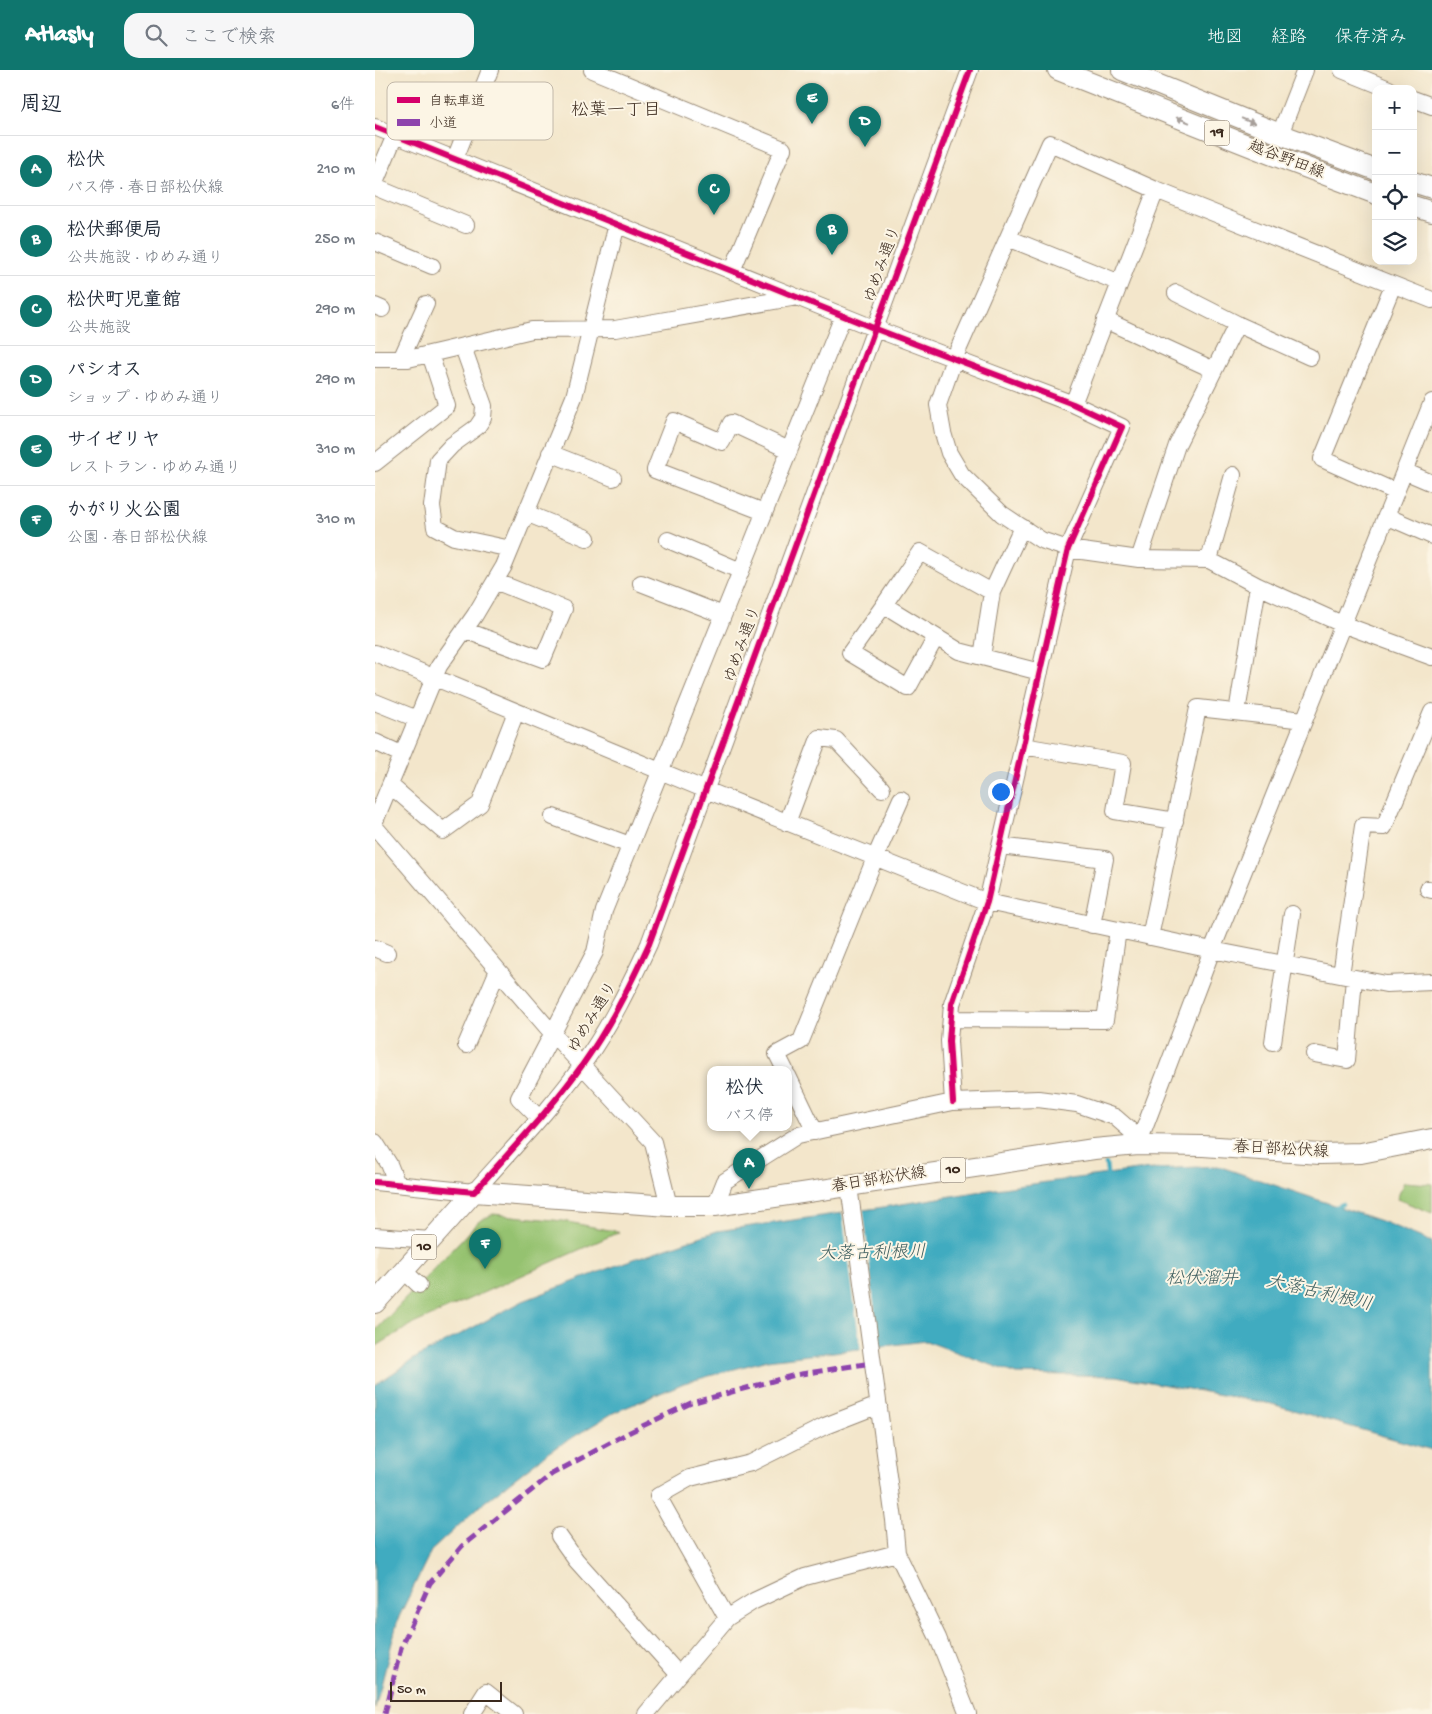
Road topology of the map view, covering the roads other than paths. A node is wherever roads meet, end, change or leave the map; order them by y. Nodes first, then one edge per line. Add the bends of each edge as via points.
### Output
1 (490, 70) edge
2 (591, 70) edge
3 (970, 70) edge
4 (1058, 70) edge
5 (1122, 70) edge
6 (1305, 70) edge
7 (1342, 70) edge
8 (485, 82) edge
9 (1379, 85) edge
10 (1417, 100) edge
11 (1432, 106) edge
12 (375, 127) edge
13 (387, 132) edge
14 (1280, 134) junction
15 (393, 140) edge
16 (408, 140) edge
17 (462, 140) edge
18 (455, 159) junction
19 (1372, 168) edge
20 (1417, 183) edge
21 (375, 185) edge
22 (1432, 188) edge
23 (1156, 190) junction
24 (1372, 193) edge
25 (1417, 207) edge
26 (1432, 212) edge
27 (617, 224) junction
28 (466, 225) dead end
29 (1008, 238) junction
30 (375, 242) edge
31 (432, 266) dead end
32 (732, 271) junction
33 (1120, 283) junction
34 (1393, 285) junction
35 (1176, 293) dead end
36 (797, 297) junction
37 (1432, 300) edge
38 (426, 304) dead end
39 (843, 316) junction
40 (1105, 320) junction
41 (1237, 324) junction
42 (592, 328) junction
43 (876, 329) junction
44 (463, 347) junction
45 (430, 354) junction
46 (1310, 357) dead end
47 (401, 359) junction
48 (954, 359) junction
49 (375, 360) edge
50 (1214, 370) junction
51 (1432, 402) edge
52 (1073, 404) junction
53 (789, 450) junction
54 (550, 453) junction
55 (375, 462) edge
56 (1404, 471) junction
57 (1233, 475) dead end
58 (613, 478) dead end
59 (1432, 483) edge
60 (1396, 492) junction
61 (764, 512) junction
62 (526, 513) junction
63 (1386, 516) junction
64 (1022, 527) junction
65 (1432, 536) edge
66 (587, 538) dead end
67 (668, 540) dead end
68 (511, 549) junction
69 (1068, 549) junction
70 (1139, 560) junction
71 (1209, 560) junction
72 (741, 571) junction
73 (495, 581) junction
74 (641, 583) dead end
75 (1258, 586) junction
76 (991, 592) junction
77 (884, 605) junction
78 (723, 615) junction
79 (1342, 624) junction
80 (464, 630) junction
81 (936, 637) junction
82 (375, 653) edge
83 (982, 657) junction
84 (1432, 657) edge
85 (1040, 672) junction
86 (433, 678) junction
87 (375, 702) edge
88 (516, 712) junction
89 (1237, 712) junction
90 (1432, 712) edge
91 (417, 719) junction
92 (1305, 720) junction
93 (375, 742) edge
94 (1023, 746) junction
95 (401, 754) junction
96 (659, 771) junction
97 (390, 785) junction
98 (882, 789) dead end
99 (706, 790) junction
100 (901, 799) dead end
101 (553, 817) dead end
102 (375, 821) edge
103 (1175, 822) junction
104 (787, 823) junction
105 (375, 827) edge
106 (630, 845) junction
107 (1000, 846) junction
108 (875, 858) junction
109 (987, 902) junction
110 (1292, 914) dead end
111 (1092, 924) junction
112 (1118, 930) junction
113 (1150, 937) junction
114 (1212, 950) junction
115 (1283, 964) junction
116 (497, 970) junction
117 (1347, 976) junction
118 (1432, 982) edge
119 (952, 1019) junction
120 (552, 1033) junction
121 (1273, 1042) dead end
122 (466, 1045) dead end
123 (1314, 1054) dead end
124 (583, 1064) junction
125 (783, 1066) edge
126 (792, 1084) edge
127 (953, 1102) junction
128 (539, 1118) junction
129 (815, 1132) junction
130 (1432, 1141) edge
131 (375, 1142) edge
132 (1138, 1145) junction
133 (375, 1182) edge
134 (397, 1184) junction
135 (474, 1192) junction
136 (851, 1193) junction
137 (669, 1206) junction
138 (715, 1206) junction
139 (375, 1236) edge
140 (431, 1240) junction
141 (404, 1271) junction
142 (419, 1285) dead end
143 (375, 1303) edge
144 (879, 1406) junction
145 (559, 1536) dead end
146 (897, 1553) junction
147 (727, 1618) junction
148 (679, 1675) junction
149 (472, 1714) edge
150 (514, 1714) edge
151 (646, 1714) edge
152 (968, 1714) edge

1 - 8 street
2 - 32 street via 783,149
3 - 43 street, ゆめみ通り
24 -> 4 main road, 越谷野田線 / 19
5 -> 14 main road, 越谷野田線 / 19
6 - 14 street
7 - 9 street
10 - 11 street
12 - 13 street
14 - 19 main road, 越谷野田線 / 19
15 - 21 street
16 - 18 street
17 - 18 street
18 - 27 street
20 - 22 main road
21 - 28 street
23 - 29 street via 1050,143
23 - 33 street
23 - 34 street
25 - 26 main road
27 - 32 street
27 - 42 street
29 - 33 street
29 - 48 street
30 - 31 street
32 - 36 street
33 - 40 street
34 - 37 street
34 - 60 street via 1322,459
35 - 41 street
36 - 39 street
36 - 42 street via 615,329
38 - 47 street
39 - 43 street
39 - 53 street
40 - 50 street
40 - 52 street
41 - 46 street
41 - 50 street
42 - 44 street via 532,330
42 - 54 street via 574,397
43 - 48 street
43 - 99 street, ゆめみ通り
44 - 45 street
44 - 68 street via 484,406 483,418 477,427 437,460 432,506 435,526 454,537
45 - 47 street
45 - 55 street via 447,406
47 - 49 street
48 - 52 street
48 - 64 street via 938,406 949,453 962,476 1001,514
50 - 70 street via 1177,445
51 - 56 street
52 - 69 street via 1122,427
53 - 61 street
53 - 61 street via 731,423 722,442 674,421 655,470
54 - 58 street
54 - 62 street
56 - 59 street
56 - 60 street
57 - 71 street
60 - 63 street
61 - 72 street
62 - 66 street
62 - 68 street
63 - 65 street
63 - 79 street
64 - 69 street via 1041,540
64 - 76 street
67 - 72 street
68 - 73 street
69 - 70 street
69 - 85 street
70 - 71 street
71 - 75 street
72 - 78 street
73 - 80 street
73 - 80 street via 564,609 543,659
74 - 78 street
75 - 79 street
75 - 89 street
76 - 77 street via 920,552
76 - 83 street
77 - 81 street
77 - 81 street via 850,653 909,688
78 - 96 street
79 - 84 street
79 - 92 street
80 - 86 street
81 - 83 street via 959,651
82 - 86 street
83 - 85 street
85 - 94 street
86 - 88 street
86 - 91 street
87 - 91 street
88 - 96 street
88 - 97 street via 480,804 443,831
89 - 92 street
89 - 103 street via 1198,708
90 - 117 street via 1384,827 1363,826
91 - 95 street
92 - 114 street
93 - 95 street
94 - 103 street via 1123,763 1115,811
94 - 107 street
95 - 97 street
96 - 99 street
96 - 106 street
97 - 102 street
98 - 104 street via 836,740 819,738
99 - 104 street
99 - 124 street, ゆめみ通り via 649,944 623,999
100 - 108 street
101 - 106 street
103 - 113 street
104 - 108 street
105 - 116 street
106 - 120 street via 604,911 595,952
107 - 109 street
107 - 111 street via 1105,859
108 - 109 street
108 - 125 street via 801,1040 777,1054
109 - 111 street
109 - 119 street via 953,1004
110 - 115 street
111 - 112 street
112 - 113 street
112 - 119 street via 1105,1020
113 - 114 street
114 - 115 street
114 - 132 street
115 - 117 street
115 - 121 street
116 - 120 street
116 - 122 street
117 - 118 street via 1386,984
117 - 123 street via 1347,1060
119 - 127 street via 949,1041
120 - 124 street
120 - 128 street via 519,1098
124 - 128 street, ゆめみ通り
124 - 137 street via 653,1142
126 - 129 street
127 - 129 street
127 - 132 street via 1038,1099 1077,1104 1115,1117 1130,1130
128 - 135 street, ゆめみ通り
129 - 138 street via 798,1135 725,1181
130 - 132 main road, 春日部松伏線 / 10 via 1361,1153 1320,1154
131 - 134 street
132 - 136 main road, 春日部松伏線 / 10 via 1094,1149
133 - 134 street
134 - 135 street
135 - 137 main road, 春日部松伏線 / 10
135 - 140 main road, 10
136 - 138 main road, 春日部松伏線 / 10
136 - 144 street
137 - 138 main road, 春日部松伏線 / 10
139 - 140 street
140 - 141 main road, 10
141 - 142 street
141 - 143 main road, 10
144 - 146 street
144 - 147 street via 825,1426 751,1463 690,1478 659,1496
145 - 148 street via 576,1560
146 - 147 street via 805,1577
146 - 152 street via 938,1638
147 - 148 street
148 - 151 street
149 - 150 street via 486,1692

